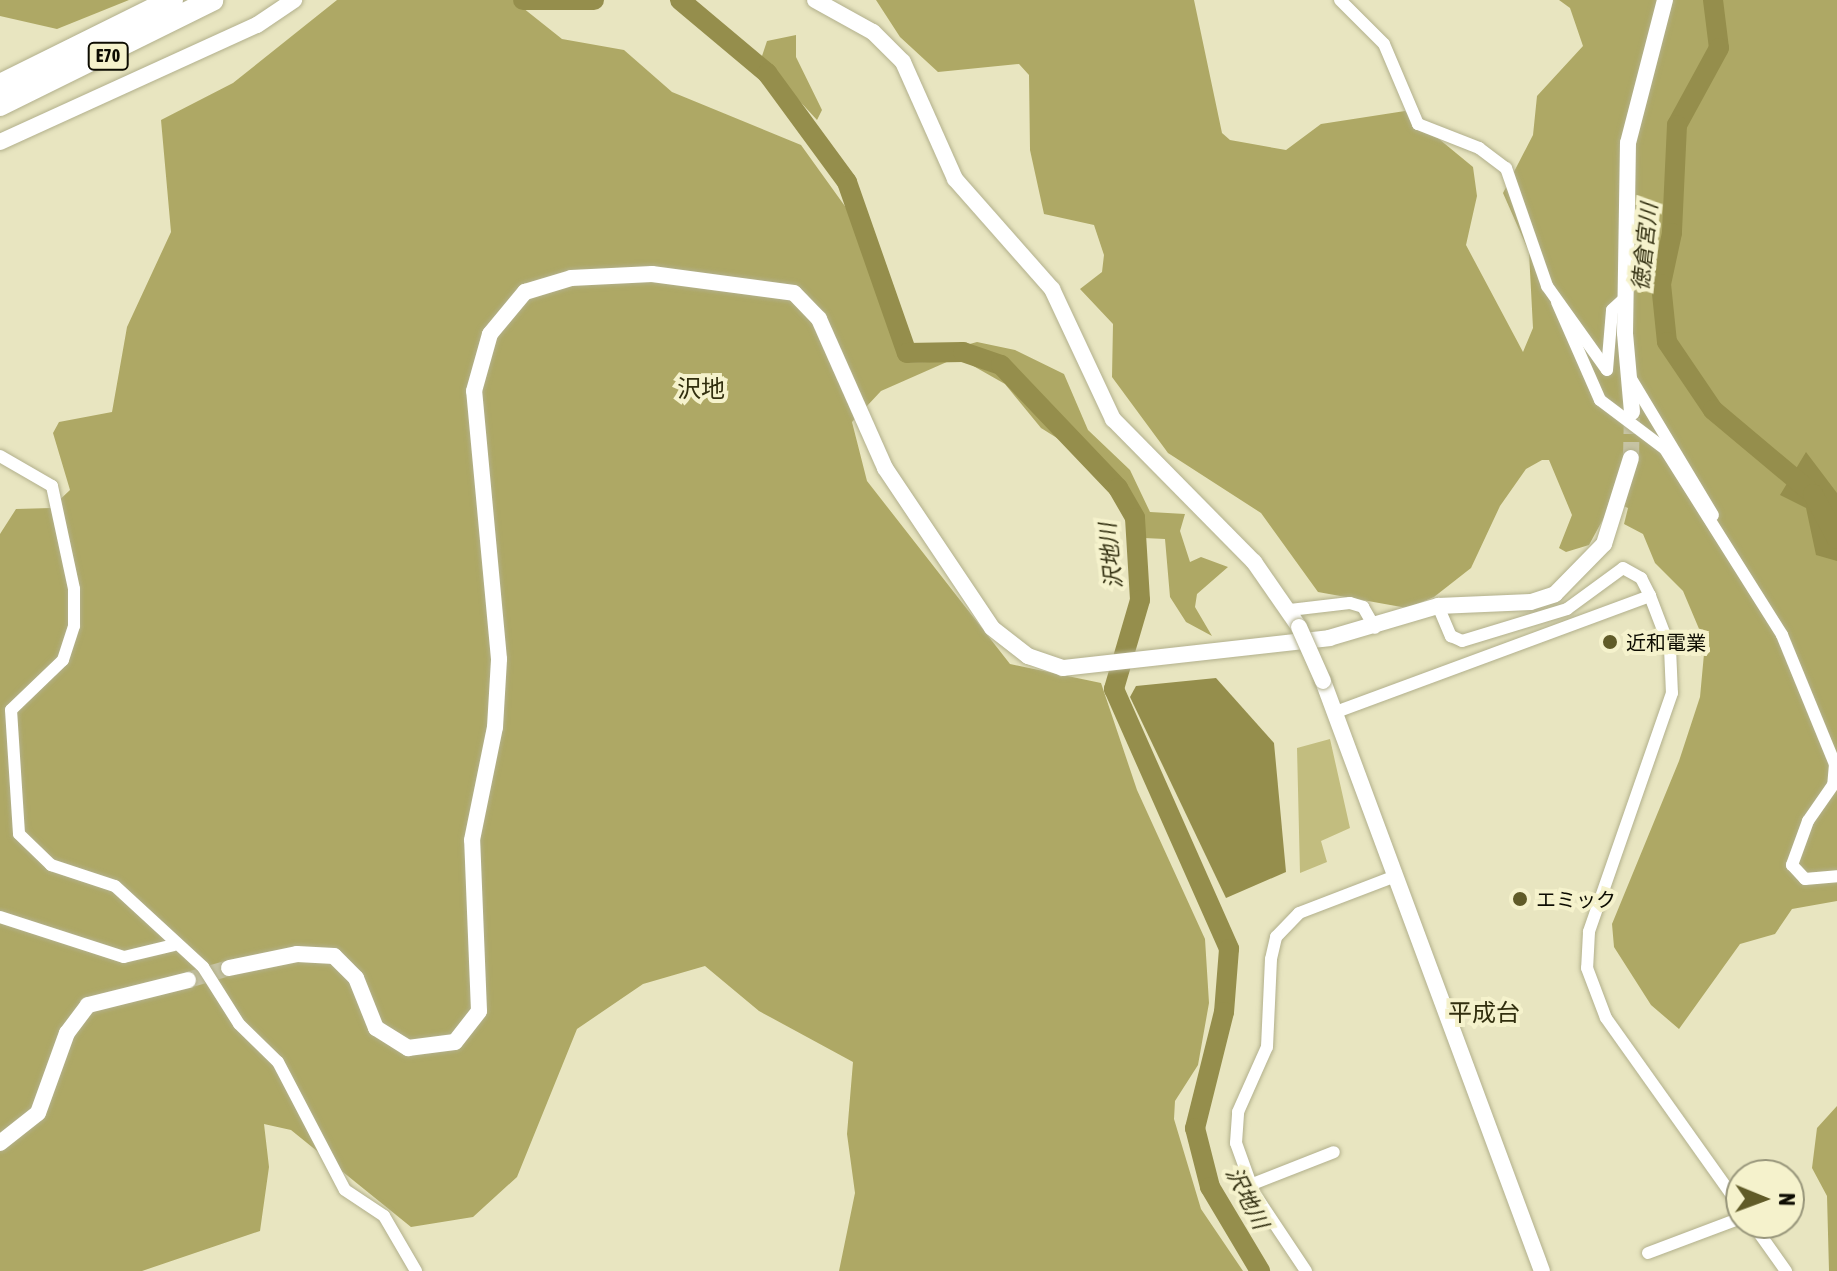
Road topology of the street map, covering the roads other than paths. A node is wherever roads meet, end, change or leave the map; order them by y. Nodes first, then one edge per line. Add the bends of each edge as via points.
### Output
1 (172, 0) edge
2 (212, 0) edge
3 (294, 0) edge
4 (815, 0) edge
5 (1340, 0) edge
6 (1665, 0) edge
7 (0, 85) edge
8 (0, 105) edge
9 (0, 142) edge
10 (1626, 297) junction
11 (1557, 302) junction
12 (1628, 374) junction
13 (1632, 412) tunnel mouth
14 (0, 456) edge
15 (1631, 458) tunnel mouth
16 (1719, 525) junction
17 (1650, 596) junction
18 (1438, 606) junction
19 (1290, 610) junction
20 (1375, 628) junction
21 (1336, 712) junction
22 (1837, 876) edge
23 (1393, 877) junction
24 (0, 917) edge
25 (174, 945) junction
26 (229, 968) tunnel mouth
27 (188, 980) tunnel mouth
28 (0, 1143) edge
29 (1334, 1152) dead end
30 (1250, 1185) junction
31 (1725, 1185) edge
32 (1725, 1224) edge
33 (1763, 1239) edge
34 (1648, 1253) dead end
35 (416, 1271) edge
36 (1306, 1271) edge
37 (1542, 1271) edge
38 (1786, 1271) edge

1 - 7 highway, E70
2 - 8 highway, E70
3 - 9 street via 257,25
4 - 19 street via 892,48 919,90 955,179 1052,289 1113,419 1254,562
5 - 11 street via 1384,44 1418,124 1479,148 1506,168
6 - 10 street via 1628,143
10 - 11 street via 1612,310 1607,370
10 - 12 street
11 - 16 street via 1606,409 1665,449
12 - 13 street
12 - 16 street
14 - 25 street via 52,486 74,589 74,626 63,660 11,710 19,834 51,865 115,886
15 - 18 street via 1620,511 1575,580 1531,602
16 - 22 street via 1747,586 1782,635 1835,764 1833,785 1808,821 1792,865 1805,879
17 - 18 street via 1641,578 1623,568 1567,609 1462,641 1451,636
17 - 21 street
17 - 31 street via 1670,648 1674,685 1589,932 1587,968 1606,1018
18 - 20 street
19 - 20 street via 1350,603 1363,607
19 - 21 street, bridge
20 - 26 street via 1083,668 1044,663 992,628 885,468 833,347 794,293 652,274 571,278 525,292 490,334 474,391 499,659 495,727 472,840 479,1011 455,1042 408,1048 376,1028 356,978 334,956 297,954
21 - 23 street
23 - 30 street via 1299,913 1276,937 1267,1047 1235,1130
23 - 37 street
24 - 25 street via 124,957
25 - 35 street via 203,967 239,1024 278,1062 345,1190 384,1216
27 - 28 street via 88,1005 67,1033 38,1113
29 - 30 street
30 - 36 street
32 - 34 street
33 - 38 street

